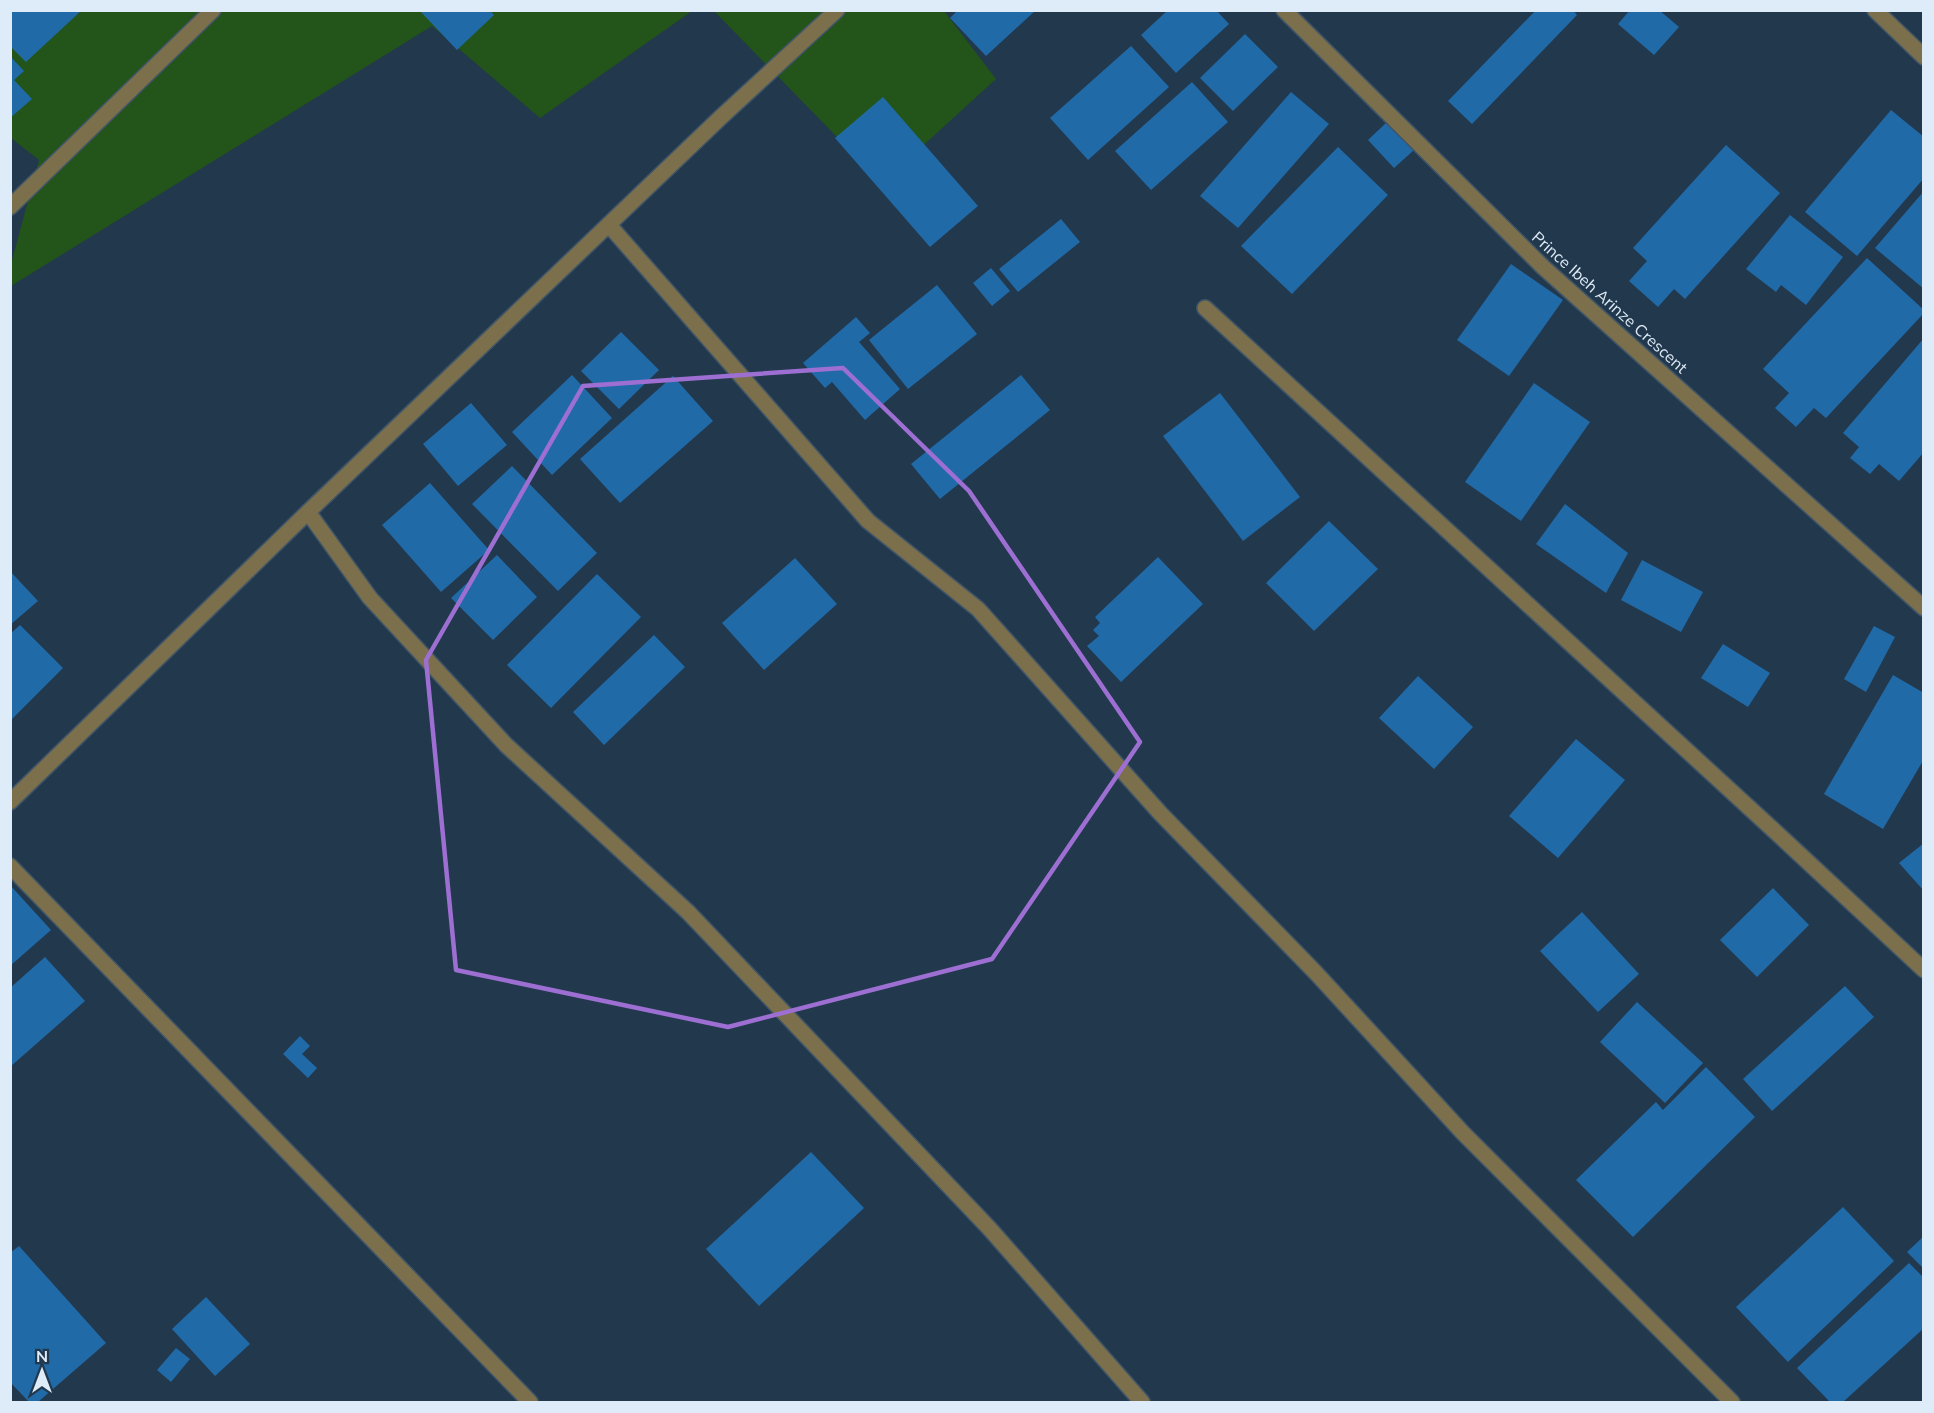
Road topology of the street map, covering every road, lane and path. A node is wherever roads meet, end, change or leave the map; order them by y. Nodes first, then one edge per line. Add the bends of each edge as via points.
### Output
1 (213, 10) edge
2 (837, 10) edge
3 (1284, 10) edge
4 (1875, 10) edge
5 (1923, 57) edge
6 (10, 207) edge
7 (609, 225) junction
8 (1205, 308) dead end
9 (308, 512) junction
10 (1923, 608) edge
11 (10, 802) edge
12 (10, 866) edge
13 (1923, 970) edge
14 (530, 1402) edge
15 (1142, 1402) edge
16 (1732, 1402) edge

1 - 6 street
2 - 7 street
3 - 10 street, Prince Ibeh Arinze Crescent via 1543,267
4 - 5 street
7 - 9 street
7 - 16 street via 868,521 978,609 1160,813 1316,973 1463,1133
8 - 13 street
9 - 11 street
9 - 15 street via 370,598 506,745 688,912 989,1228
12 - 14 street

